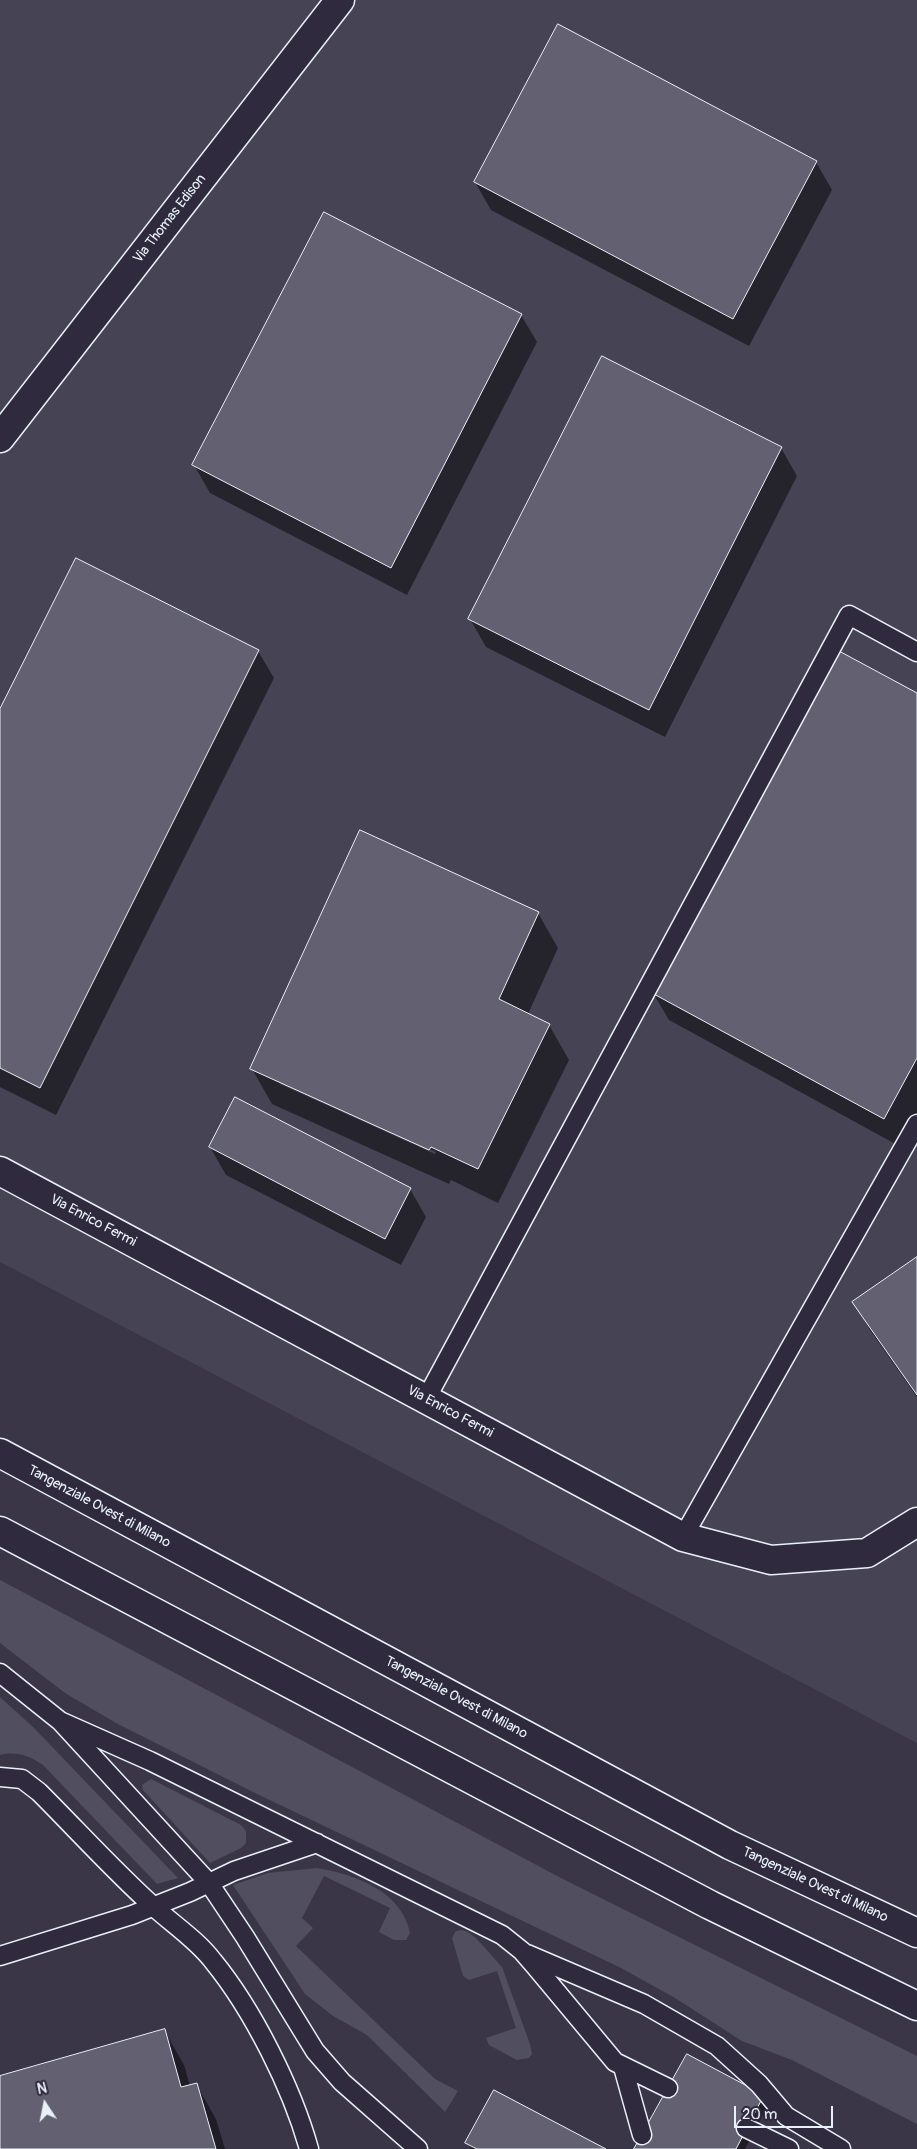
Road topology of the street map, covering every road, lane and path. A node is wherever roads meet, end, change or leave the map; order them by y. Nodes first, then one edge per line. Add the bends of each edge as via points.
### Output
1 (340, 0) edge
2 (0, 438) edge
3 (917, 652) edge
4 (917, 1124) edge
5 (0, 1171) edge
6 (426, 1399) junction
7 (0, 1453) edge
8 (917, 1522) edge
9 (0, 1531) edge
10 (683, 1537) junction
11 (0, 1673) edge
12 (60, 1721) junction
13 (0, 1776) edge
14 (317, 1843) junction
15 (209, 1884) junction
16 (154, 1907) junction
17 (917, 1933) edge
18 (522, 1951) junction
19 (0, 1956) edge
20 (917, 2006) edge
21 (623, 2067) junction
22 (668, 2088) dead end
23 (746, 2128) dead end
24 (642, 2135) dead end
25 (309, 2149) edge
26 (418, 2149) edge
27 (789, 2149) edge
28 (841, 2149) edge

1 - 2 main road, Via Thomas Edison
3 - 6 lane via 849,615
4 - 10 lane
5 - 6 main road, Via Enrico Fermi
6 - 10 main road, Via Enrico Fermi
7 - 17 main road, Tangenziale Ovest di Milano via 730,1845
8 - 10 main road, Via Enrico Fermi via 867,1553 771,1560
9 - 20 main road via 710,1905
11 - 12 lane
12 - 14 lane
12 - 15 lane
13 - 16 lane via 22,1779 39,1792
14 - 15 lane via 234,1871
14 - 18 lane via 502,1935
15 - 16 lane
15 - 26 lane via 316,2051 342,2082
16 - 19 lane
16 - 25 lane via 194,1941 224,1974 257,2027 288,2088
18 - 21 lane via 614,2062
18 - 28 lane via 644,2004 717,2046 760,2084 786,2116
21 - 22 lane
21 - 24 lane
23 - 27 lane

